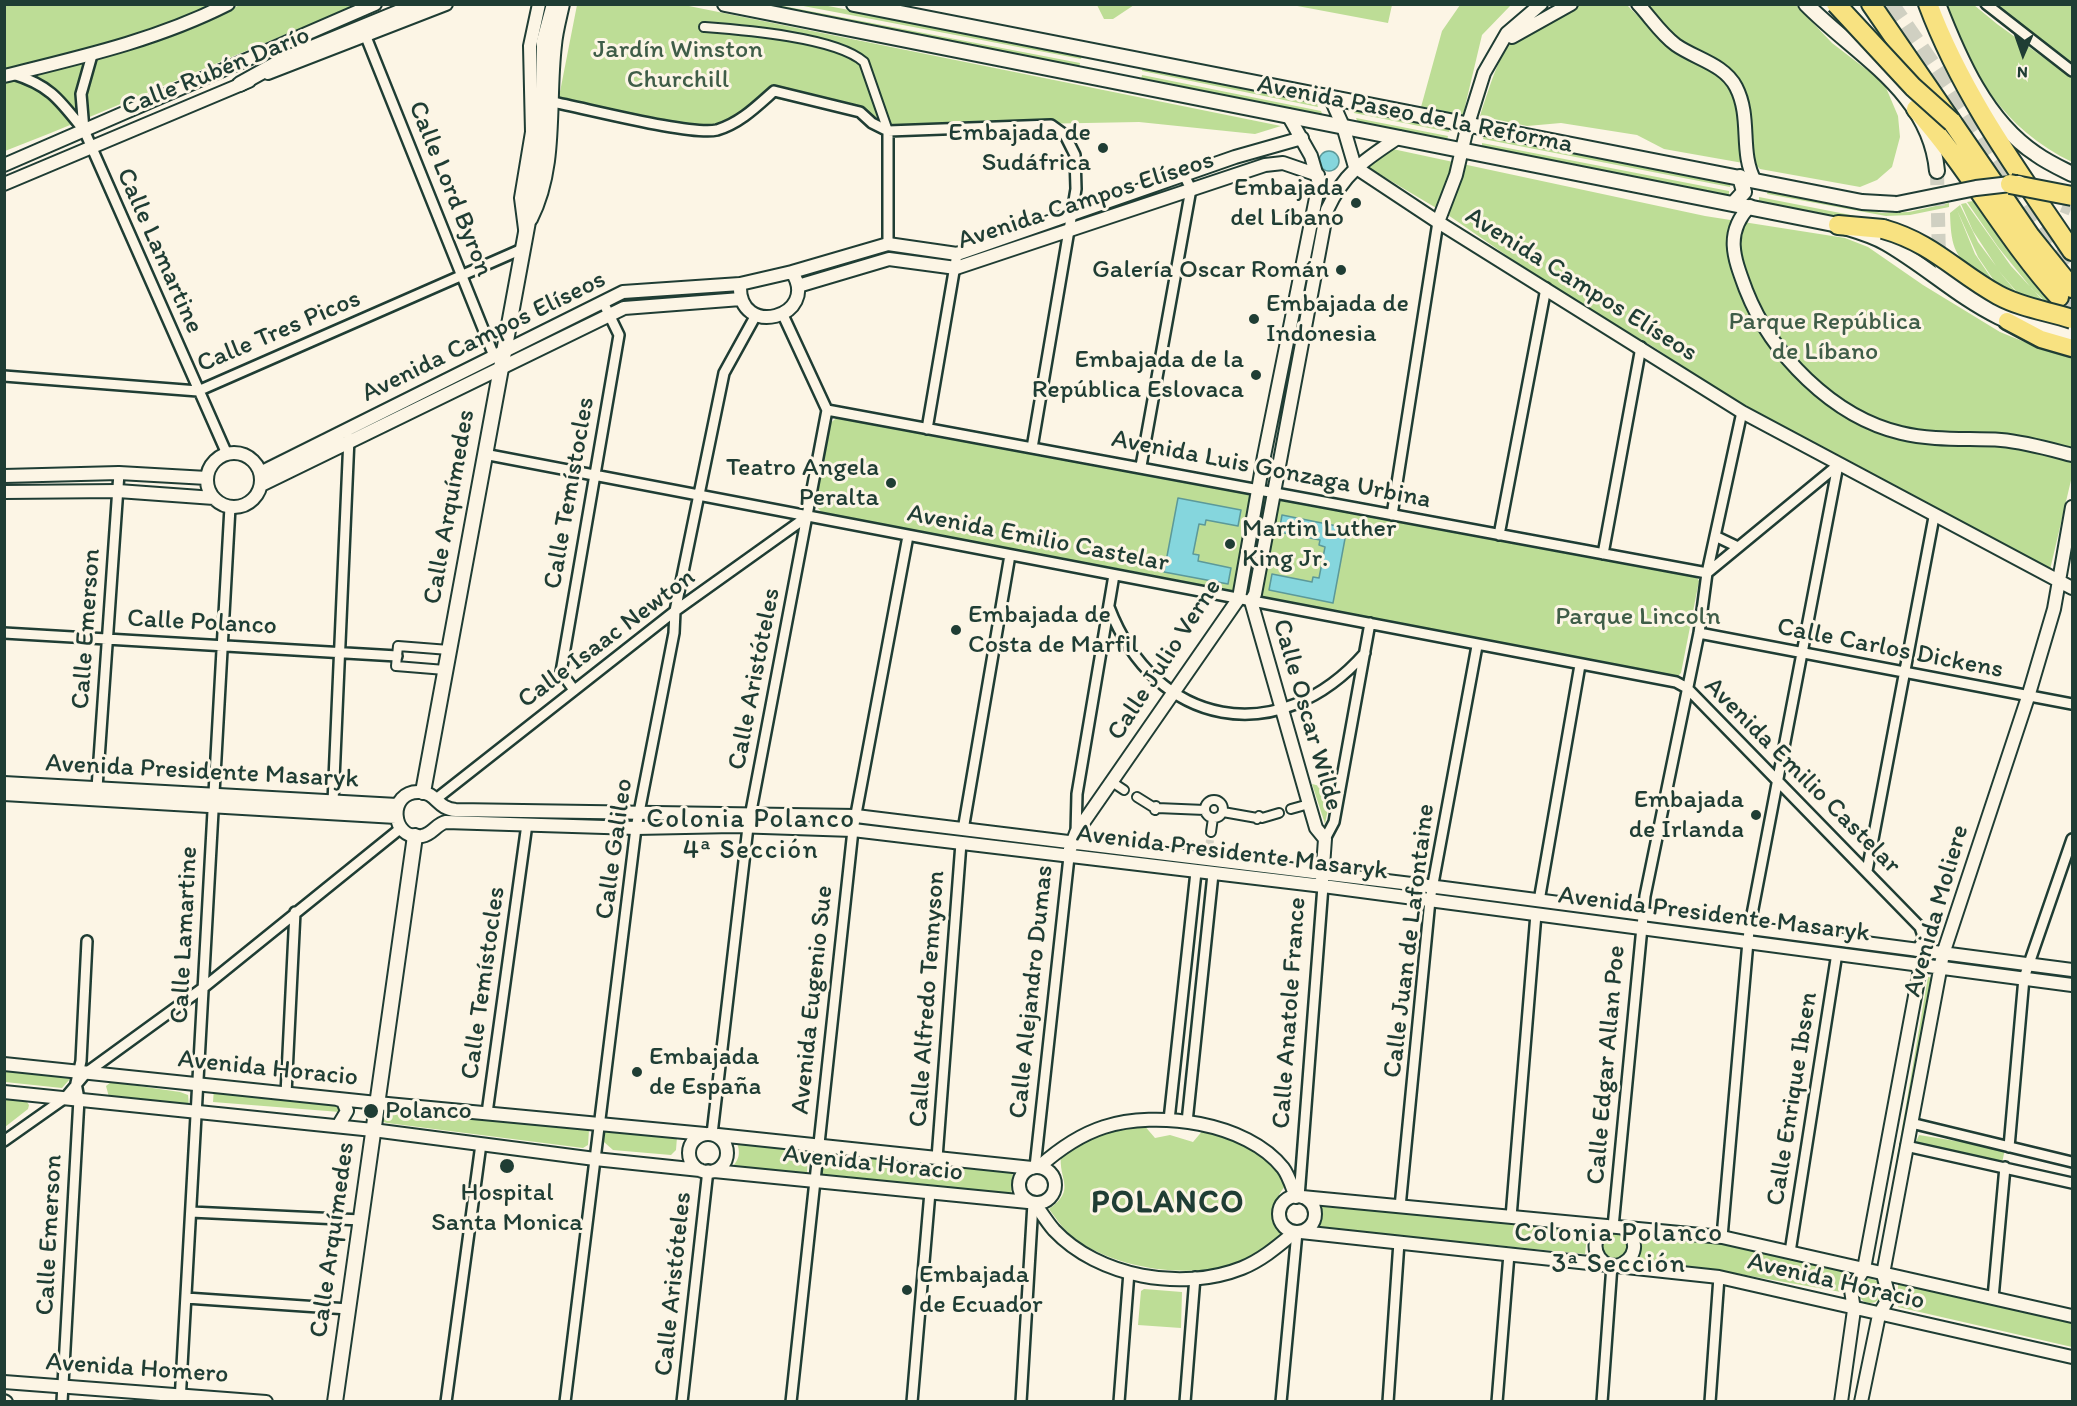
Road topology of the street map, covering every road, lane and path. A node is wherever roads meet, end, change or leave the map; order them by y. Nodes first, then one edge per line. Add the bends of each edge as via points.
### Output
1 (228, 4) edge
2 (375, 4) edge
3 (419, 4) edge
4 (446, 4) edge
5 (539, 4) edge
6 (554, 4) edge
7 (563, 4) edge
8 (725, 4) edge
9 (854, 4) edge
10 (1541, 4) edge
11 (1571, 4) edge
12 (1638, 4) edge
13 (1806, 4) edge
14 (1871, 4) edge
15 (1884, 4) edge
16 (1928, 4) edge
17 (1938, 4) edge
18 (1988, 6) edge
19 (1835, 9) edge
20 (704, 27) dead end
21 (366, 37) junction
22 (1497, 49) junction
23 (92, 55) junction
24 (2073, 71) edge
25 (9, 75) edge
26 (240, 84) junction
27 (1900, 88) junction
28 (1330, 97) junction
29 (552, 102) junction
30 (1976, 104) junction
31 (1916, 109) junction
32 (1288, 115) junction
33 (1952, 122) junction
34 (1468, 124) junction
35 (1343, 126) junction
36 (84, 130) junction
37 (888, 131) junction
38 (1400, 137) junction
39 (1302, 138) junction
40 (91, 147) junction
41 (1463, 149) junction
42 (4, 165) edge
43 (1355, 166) junction
44 (1937, 171) tunnel mouth
45 (2073, 174) edge
46 (1185, 175) junction
47 (1318, 175) junction
48 (1740, 177) junction
49 (1755, 181) junction
50 (4, 184) edge
51 (2010, 184) junction
52 (2073, 188) edge
53 (1191, 189) junction
54 (2073, 196) edge
55 (1734, 203) junction
56 (1750, 206) junction
57 (1073, 214) junction
58 (1438, 222) junction
59 (1838, 225) joint
60 (1070, 230) junction
61 (525, 231) junction
62 (1885, 236) junction
63 (2073, 239) edge
64 (888, 244) junction
65 (522, 249) junction
66 (2073, 251) edge
67 (957, 254) junction
68 (1939, 259) tunnel mouth
69 (956, 268) junction
70 (792, 272) junction
71 (2073, 272) edge
72 (462, 277) junction
73 (740, 284) junction
74 (798, 286) junction
75 (1546, 288) junction
76 (2066, 292) edge
77 (741, 299) junction
78 (603, 302) junction
79 (610, 315) junction
80 (756, 315) junction
81 (783, 315) junction
82 (2007, 316) junction
83 (2073, 320) edge
84 (2073, 333) edge
85 (1641, 347) junction
86 (2073, 348) edge
87 (499, 359) junction
88 (4, 376) edge
89 (198, 391) junction
90 (827, 410) junction
91 (1742, 412) junction
92 (927, 429) junction
93 (348, 436) junction
94 (1032, 448) junction
95 (227, 454) junction
96 (484, 454) junction
97 (2073, 455) edge
98 (1264, 456) junction
99 (1281, 459) junction
100 (1838, 465) junction
101 (1141, 466) junction
102 (119, 473) junction
103 (593, 474) junction
104 (4, 476) edge
105 (207, 478) junction
106 (260, 479) junction
107 (1258, 490) junction
108 (118, 491) junction
109 (4, 492) edge
110 (1274, 493) junction
111 (699, 494) junction
112 (214, 498) junction
113 (231, 507) junction
114 (2073, 507) edge
115 (1392, 515) junction
116 (808, 516) junction
117 (1934, 517) junction
118 (1499, 534) junction
119 (908, 536) junction
120 (1715, 536) junction
121 (1738, 547) junction
122 (1603, 554) junction
123 (1010, 555) junction
124 (1707, 573) junction
125 (1114, 575) junction
126 (2057, 580) junction
127 (2073, 588) edge
128 (1245, 599) junction
129 (1109, 607) junction
130 (675, 611) junction
131 (1370, 623) junction
132 (4, 633) edge
133 (1699, 633) junction
134 (107, 639) junction
135 (223, 646) junction
136 (1477, 646) junction
137 (449, 650) junction
138 (339, 651) junction
139 (1365, 653) junction
140 (1800, 653) junction
141 (397, 656) junction
142 (1580, 665) junction
143 (445, 670) junction
144 (1905, 673) junction
145 (1687, 688) junction
146 (574, 690) junction
147 (1173, 693) junction
148 (2028, 697) junction
149 (2073, 704) edge
150 (1282, 708) junction
151 (1777, 778) junction
152 (1112, 782) junction
153 (4, 783) edge
154 (97, 788) junction
155 (1124, 790) dead end
156 (4, 794) edge
157 (429, 796) junction
158 (1137, 797) dead end
159 (214, 801) junction
160 (333, 802) junction
161 (1309, 804) junction
162 (1291, 809) dead end
163 (1205, 810) junction
164 (1222, 812) junction
165 (750, 813) junction
166 (1279, 813) dead end
167 (639, 815) junction
168 (856, 816) junction
169 (398, 817) junction
170 (1213, 818) junction
171 (527, 824) junction
172 (748, 827) junction
173 (636, 828) junction
174 (854, 830) junction
175 (963, 830) junction
176 (1211, 832) tunnel mouth
177 (415, 836) junction
178 (1325, 839) junction
179 (2073, 839) edge
180 (961, 843) junction
181 (1072, 844) junction
182 (1867, 871) junction
183 (1196, 872) junction
184 (1213, 874) junction
185 (1322, 880) junction
186 (1432, 887) junction
187 (1430, 900) junction
188 (1539, 901) junction
189 (296, 912) junction
190 (1536, 914) junction
191 (1641, 921) junction
192 (1748, 936) junction
193 (87, 941) dead end
194 (1916, 951) junction
195 (1837, 953) junction
196 (1941, 961) junction
197 (1921, 964) junction
198 (2027, 964) junction
199 (2073, 970) edge
200 (2024, 978) junction
201 (2073, 985) edge
202 (203, 988) junction
203 (4, 1064) edge
204 (81, 1076) junction
205 (198, 1084) junction
206 (4, 1092) edge
207 (286, 1094) junction
208 (65, 1098) junction
209 (79, 1099) junction
210 (337, 1099) junction
211 (377, 1103) junction
212 (196, 1111) junction
213 (487, 1113) junction
214 (1169, 1120) junction
215 (1187, 1122) junction
216 (1911, 1122) junction
217 (600, 1123) junction
218 (338, 1126) junction
219 (373, 1130) junction
220 (712, 1134) junction
221 (4, 1141) edge
222 (481, 1144) junction
223 (818, 1146) junction
224 (1906, 1146) junction
225 (2009, 1147) junction
226 (938, 1158) junction
227 (595, 1159) junction
228 (2073, 1162) edge
229 (1035, 1167) junction
230 (2005, 1167) junction
231 (707, 1170) junction
232 (814, 1180) junction
233 (2073, 1183) edge
234 (930, 1192) junction
235 (1299, 1197) junction
236 (1032, 1203) junction
237 (1400, 1207) junction
238 (191, 1212) junction
239 (1511, 1217) junction
240 (361, 1220) junction
241 (1614, 1227) junction
242 (1298, 1232) junction
243 (1722, 1237) junction
244 (1398, 1242) junction
245 (1790, 1252) junction
246 (1509, 1254) junction
247 (1613, 1265) junction
248 (1864, 1269) junction
249 (1129, 1272) junction
250 (1883, 1274) junction
251 (1195, 1277) junction
252 (1719, 1278) junction
253 (186, 1298) junction
254 (1993, 1298) junction
255 (348, 1309) junction
256 (1854, 1310) junction
257 (1879, 1315) junction
258 (2073, 1316) edge
259 (2073, 1357) edge
260 (4, 1382) edge
261 (63, 1387) junction
262 (180, 1398) edge
263 (62, 1401) edge
264 (266, 1401) edge
265 (335, 1401) edge
266 (446, 1401) edge
267 (565, 1401) edge
268 (682, 1401) edge
269 (791, 1401) edge
270 (912, 1401) edge
271 (1021, 1401) edge
272 (1119, 1401) edge
273 (1185, 1401) edge
274 (1281, 1401) edge
275 (1388, 1401) edge
276 (1497, 1401) edge
277 (1602, 1401) edge
278 (1710, 1401) edge
279 (1841, 1401) edge
280 (1861, 1401) edge

1 - 23 street via 200,18
2 - 36 street, Calle Rubén Darío
3 - 26 main road via 285,59
4 - 21 street, Calle Rubén Darío
5 - 61 street, Calle Arquímedes via 530,46 532,132 521,198
6 - 61 main road, Calle Arquímedes via 544,41 543,140
7 - 29 street, Calle Arquímedes via 555,45
8 - 32 main road, Avenida Paseo de la Reforma
9 - 28 main road, Avenida Paseo de la Reforma
10 - 22 street via 1513,27
11 - 22 street via 1525,28
12 - 49 street via 1669,40 1720,69 1736,86 1746,118 1747,163
13 - 27 main road
14 - 33 highway, bridge
15 - 71 highway via 2021,204
16 - 30 highway via 1947,53
17 - 45 main road via 1960,56 1999,119 2035,154
18 - 24 street
19 - 27 highway
19 - 33 highway, bridge
20 - 37 street via 802,39 855,55 864,62
21 - 26 street, Calle Rubén Darío
21 - 72 street, Calle Lord Byron
22 - 34 street via 1484,73
23 - 25 street
23 - 36 street, Calle Lamartine via 81,94
25 - 36 street, Calle Lamartine via 36,81 52,93
26 - 40 street, Calle Rubén Darío
27 - 31 main road
28 - 34 main road, Avenida Paseo de la Reforma
28 - 35 street
29 - 37 street via 672,126 714,130 739,121 774,91 860,112
29 - 61 street, Calle Arquímedes via 541,200
30 - 63 highway
30 - 66 highway via 1987,127
31 - 44 main road via 1933,147
31 - 76 highway via 1946,142 2017,246
32 - 35 main road, Avenida Paseo de la Reforma
32 - 39 street, Calle Julio Verne
33 - 76 highway
34 - 41 street
34 - 48 main road, Avenida Paseo de la Reforma
35 - 38 main road, Avenida Paseo de la Reforma
35 - 43 street
36 - 40 street, Calle Lamartine
36 - 42 street, Calle Rubén Darío
37 - 57 street via 1051,125 1065,135 1075,155
37 - 64 street
38 - 41 main road, Avenida Paseo de la Reforma
38 - 43 street, Calle Julio Verne
39 - 46 street, Avenida Campos Elíseos
39 - 47 street, Calle Julio Verne
40 - 50 street, Calle Rubén Darío
40 - 89 street, Calle Lamartine
41 - 55 main road, Avenida Paseo de la Reforma
41 - 58 street
43 - 58 street, Avenida Campos Elíseos
43 - 99 street, Calle Julio Verne via 1335,191 1327,210
46 - 53 street
46 - 57 street, Avenida Campos Elíseos
47 - 53 street, Avenida Campos Elíseos via 1283,163
47 - 98 street, Calle Julio Verne
48 - 49 main road, Avenida Paseo de la Reforma
48 - 55 main road via 1744,192
49 - 51 main road, Avenida Paseo de la Reforma, bridge via 1862,202 1912,203
51 - 52 main road, Avenida Paseo de la Reforma, bridge via 2035,182
51 - 54 highway, bridge
53 - 60 street, Avenida Campos Elíseos
53 - 101 street
55 - 56 main road, Avenida Paseo de la Reforma
56 - 59 main road, Avenida Paseo de la Reforma
56 - 97 street via 1735,225 1734,249 1757,317 1786,356 1838,403 1863,420 1901,433 2004,440
57 - 60 street
57 - 67 street, Avenida Campos Elíseos
58 - 75 street, Avenida Campos Elíseos
58 - 115 street
59 - 62 highway
60 - 69 street, Avenida Campos Elíseos
60 - 94 street
61 - 65 main road, Calle Arquímedes
62 - 82 main road via 1970,303
62 - 83 highway, bridge via 1929,247 2006,299
64 - 67 street, Avenida Campos Elíseos
64 - 70 street, Avenida Campos Elíseos
65 - 72 street, Calle Tres Picos
65 - 87 main road, Calle Arquímedes
67 - 69 street
68 - 82 main road via 1957,281
69 - 74 street, Avenida Campos Elíseos via 889,259
69 - 92 street
70 - 73 street, Avenida Campos Elíseos
70 - 74 street
72 - 87 street, Calle Lord Byron
72 - 89 street, Calle Tres Picos
73 - 77 street
73 - 78 street, Avenida Campos Elíseos via 623,292
74 - 81 street via 795,301
75 - 85 street, Avenida Campos Elíseos
75 - 118 street
77 - 79 street, Avenida Campos Elíseos via 624,308
77 - 80 street
78 - 79 street, Calle Temístocles
78 - 87 street, Avenida Campos Elíseos
79 - 87 street, Avenida Campos Elíseos
79 - 103 street, Calle Temístocles via 619,335
80 - 81 street
80 - 111 street, Calle Galileo via 724,373
81 - 90 street
82 - 83 main road
82 - 84 main road via 2047,331
82 - 86 highway via 2041,339
85 - 91 street, Avenida Campos Elíseos
85 - 122 street
87 - 93 street, Avenida Campos Elíseos
87 - 96 main road, Calle Arquímedes
88 - 89 street, Calle Tres Picos
89 - 95 street, Calle Lamartine
90 - 92 street, Avenida Luis Gonzaga Urbina
90 - 116 street, Calle Aristóteles
91 - 100 street, Avenida Campos Elíseos
91 - 120 street, Calle Edgar Allan Poe
92 - 94 street, Avenida Luis Gonzaga Urbina
93 - 106 street, Avenida Campos Elíseos
93 - 138 street
94 - 101 street, Avenida Luis Gonzaga Urbina
95 - 105 street via 210,467
95 - 106 street via 248,457
96 - 103 street, Avenida Emilio Castelar
96 - 137 main road, Calle Arquímedes
98 - 99 street via 1271,464
98 - 107 street, Calle Julio Verne
99 - 110 street, Calle Julio Verne
100 - 117 street, Avenida Campos Elíseos
100 - 121 street
100 - 140 street
101 - 107 street, Avenida Luis Gonzaga Urbina
102 - 104 street
102 - 105 street
102 - 108 street, Calle Emerson
103 - 111 street, Avenida Emilio Castelar
103 - 146 street, Calle Temístocles via 561,672
105 - 112 street
106 - 113 street via 253,499
107 - 110 street, Avenida Luis Gonzaga Urbina
107 - 128 street, Calle Julio Verne
108 - 109 street
108 - 112 street
108 - 134 street, Calle Emerson
110 - 115 street, Avenida Luis Gonzaga Urbina
110 - 128 street, Calle Julio Verne via 1255,594
111 - 116 street, Avenida Emilio Castelar
111 - 130 street, Calle Galileo
112 - 113 street
113 - 135 street, Calle Lamartine
114 - 126 street, Avenida Moliere
115 - 118 street, Avenida Luis Gonzaga Urbina
116 - 119 street, Avenida Emilio Castelar
116 - 130 street, Calle Isaac Newton
116 - 165 street, Calle Aristóteles
117 - 126 street, Avenida Campos Elíseos
117 - 144 street
118 - 122 street, Avenida Luis Gonzaga Urbina
119 - 123 street, Avenida Emilio Castelar
119 - 168 street, Avenida Eugenio Sue
120 - 121 street
120 - 124 street, Calle Edgar Allan Poe
121 - 124 street
122 - 124 street, Avenida Luis Gonzaga Urbina
123 - 125 street, Avenida Emilio Castelar
123 - 175 street
124 - 133 street, Calle Edgar Allan Poe
125 - 128 street, Avenida Emilio Castelar
125 - 129 street, Calle Alejandro Dumas
126 - 127 street, Avenida Campos Elíseos
126 - 148 street, Avenida Moliere via 2054,609
128 - 131 street, Avenida Emilio Castelar
128 - 147 street, Calle Julio Verne
128 - 150 street, Calle Oscar Wilde
129 - 147 street via 1131,651 1149,674
129 - 181 street, Calle Alejandro Dumas
130 - 146 street, Calle Isaac Newton
130 - 167 street, Calle Galileo
131 - 136 street, Avenida Emilio Castelar
131 - 139 street, Calle Anatole France
132 - 134 street, Calle Polanco
133 - 140 street, Calle Carlos Dickens
133 - 145 street, Calle Edgar Allan Poe
134 - 135 street, Calle Polanco
134 - 154 street, Calle Emerson
135 - 138 street, Calle Polanco
135 - 159 street, Calle Lamartine
136 - 142 street, Avenida Emilio Castelar
136 - 186 street, Calle Juan de Lafontaine
137 - 141 street via 398,646
137 - 143 main road, Calle Arquímedes
138 - 141 street, Calle Polanco
138 - 160 street
139 - 150 street via 1346,675 1322,692
139 - 178 street, Calle Anatole France via 1334,822
140 - 144 street, Calle Carlos Dickens
140 - 151 street
141 - 143 street via 396,666
142 - 145 street, Avenida Emilio Castelar via 1676,682
142 - 188 street
143 - 157 main road, Calle Arquímedes
144 - 148 street, Calle Carlos Dickens
144 - 182 street
145 - 151 street, Avenida Emilio Castelar
145 - 191 street, Calle Edgar Allan Poe
146 - 157 street, Calle Isaac Newton
147 - 150 street via 1196,706 1227,714 1254,715
147 - 152 street, Calle Julio Verne
148 - 149 street, Calle Carlos Dickens
148 - 196 street, Avenida Moliere
150 - 161 street, Calle Oscar Wilde
151 - 182 street, Avenida Emilio Castelar
151 - 192 street
152 - 155 street
152 - 181 street, Calle Julio Verne
153 - 154 street, Avenida Presidente Masaryk
154 - 159 street, Avenida Presidente Masaryk
156 - 159 street, Avenida Presidente Masaryk
157 - 167 street, Avenida Presidente Masaryk via 442,808 456,810
157 - 169 street, Avenida Presidente Masaryk via 407,794
158 - 163 street via 1155,808
159 - 160 street, Avenida Presidente Masaryk
159 - 169 street, Avenida Presidente Masaryk
159 - 202 street, Calle Lamartine
160 - 169 street, Avenida Presidente Masaryk
161 - 162 street
161 - 178 street, Calle Oscar Wilde via 1316,828
163 - 164 street via 1213,800 1221,803
163 - 170 street
164 - 166 street via 1260,818
164 - 170 street
165 - 167 street, Avenida Presidente Masaryk
165 - 168 street, Avenida Presidente Masaryk
165 - 172 street, Calle Aristóteles
167 - 173 street, Calle Galileo
168 - 174 street, Avenida Eugenio Sue
168 - 175 street, Avenida Presidente Masaryk
169 - 177 street, Avenida Presidente Masaryk
169 - 189 street
170 - 176 street
171 - 173 street, Avenida Presidente Masaryk
171 - 177 street, Avenida Presidente Masaryk via 446,822 427,835
171 - 213 street, Calle Temístocles
172 - 173 street, Avenida Presidente Masaryk
172 - 174 street, Avenida Presidente Masaryk
172 - 220 street, Calle Aristóteles
173 - 217 street, Calle Galileo
174 - 180 street, Avenida Presidente Masaryk
174 - 223 street, Avenida Eugenio Sue
175 - 181 street, Avenida Presidente Masaryk
177 - 211 main road, Calle Arquímedes
178 - 185 street, Calle Anatole France
179 - 198 street
180 - 181 street, Avenida Presidente Masaryk
180 - 226 street, Calle Alfredo Tennyson
181 - 183 street, Avenida Presidente Masaryk
181 - 185 street, Avenida Presidente Masaryk via 1208,854
181 - 229 street, Calle Alejandro Dumas
182 - 194 street, Avenida Emilio Castelar via 1920,927 1924,939
183 - 184 street, Avenida Presidente Masaryk
183 - 214 street
184 - 185 street, Avenida Presidente Masaryk
184 - 215 street
185 - 186 street, Avenida Presidente Masaryk
185 - 187 street, Avenida Presidente Masaryk
185 - 235 street, Calle Anatole France
186 - 187 street, Calle Juan de Lafontaine
186 - 188 street, Avenida Presidente Masaryk
187 - 190 street, Avenida Presidente Masaryk
187 - 237 street, Calle Juan de Lafontaine
188 - 191 street, Avenida Presidente Masaryk
189 - 202 street
189 - 207 street
190 - 191 street, Avenida Presidente Masaryk
190 - 239 street
191 - 192 street, Avenida Presidente Masaryk
191 - 241 street, Calle Edgar Allan Poe
192 - 194 street, Avenida Presidente Masaryk
192 - 195 street, Avenida Presidente Masaryk
192 - 243 street
193 - 204 street, Calle Emerson
194 - 196 street, Avenida Presidente Masaryk
195 - 197 street, Avenida Presidente Masaryk
195 - 245 street, Calle Enrique Ibsen
196 - 197 street, Avenida Presidente Masaryk
196 - 198 street, Avenida Presidente Masaryk
196 - 200 street, Avenida Presidente Masaryk
196 - 216 street, Avenida Moliere
197 - 248 street, Avenida Moliere
198 - 199 street, Avenida Presidente Masaryk
198 - 200 street
200 - 201 street, Avenida Presidente Masaryk
200 - 225 street
202 - 204 street
202 - 205 street, Calle Lamartine
203 - 204 street, Avenida Horacio
204 - 205 street, Avenida Horacio
204 - 208 street
204 - 209 street, Calle Emerson
205 - 207 street, Avenida Horacio
205 - 212 street, Calle Lamartine
206 - 208 street, Avenida Horacio
207 - 210 street, Avenida Horacio
208 - 209 street, Avenida Horacio
208 - 221 street
209 - 212 street, Avenida Horacio
209 - 261 street, Calle Emerson
210 - 211 street, Avenida Horacio
210 - 218 street via 343,1101 347,1111
211 - 213 street, Avenida Horacio
211 - 219 main road, Calle Arquímedes
212 - 218 street, Avenida Horacio
212 - 238 street, Calle Lamartine
213 - 217 street, Avenida Horacio
214 - 215 street
214 - 229 street via 1135,1120 1105,1126 1072,1141
215 - 235 street via 1235,1135 1257,1146 1282,1167
216 - 224 street, Avenida Moliere
216 - 225 street
217 - 220 street, Avenida Horacio
217 - 227 street, Calle Galileo
218 - 219 street, Avenida Horacio
219 - 222 street, Avenida Horacio
219 - 240 main road, Calle Arquímedes
220 - 223 street, Avenida Horacio
220 - 231 street via 727,1153 724,1164
220 - 231 street via 694,1142 689,1154 695,1167
222 - 227 street, Avenida Horacio
222 - 266 street
223 - 226 street, Avenida Horacio
223 - 232 street, Avenida Eugenio Sue
224 - 230 street
224 - 250 street, Avenida Moliere
225 - 228 street
226 - 229 street, Avenida Horacio
227 - 231 street, Avenida Horacio
227 - 267 street, Calle Galileo
229 - 236 street via 1023,1174 1019,1184 1021,1194
229 - 236 street via 1053,1176 1056,1187 1048,1200
230 - 233 street
230 - 254 street
231 - 232 street, Avenida Horacio
231 - 268 street, Calle Aristóteles
232 - 234 street, Avenida Horacio
232 - 269 street, Avenida Eugenio Sue
234 - 236 street, Avenida Horacio
234 - 270 street
235 - 237 street, Avenida Horacio
235 - 242 street via 1311,1203 1315,1217 1311,1225
235 - 242 street via 1283,1204 1279,1214 1285,1228
236 - 249 street via 1068,1243 1089,1257
236 - 271 street
237 - 239 street, Avenida Horacio
238 - 240 street
238 - 253 street, Calle Lamartine
239 - 241 street, Avenida Horacio
240 - 255 main road, Calle Arquímedes
241 - 243 street, Avenida Horacio
241 - 247 street via 1597,1235 1595,1246 1599,1258
241 - 247 street via 1633,1238 1634,1251 1626,1262
242 - 244 street, Avenida Horacio
242 - 251 street via 1242,1268
242 - 274 street
243 - 245 street, Avenida Horacio
244 - 246 street, Avenida Horacio
244 - 275 street
245 - 248 street, Avenida Horacio
246 - 247 street, Avenida Horacio
246 - 276 street
247 - 252 street, Avenida Horacio
247 - 277 street
248 - 250 street, Avenida Horacio
248 - 256 street, Avenida Moliere via 1851,1290
249 - 251 street via 1162,1278
249 - 272 street
250 - 254 street, Avenida Horacio
250 - 257 street, Avenida Moliere via 1889,1297
251 - 273 street
252 - 256 street, Avenida Horacio
252 - 278 street
253 - 255 street
253 - 262 street, Calle Lamartine
254 - 258 street, Avenida Horacio
255 - 265 main road, Calle Arquímedes
256 - 257 street, Avenida Horacio
256 - 279 street, Avenida Moliere
257 - 259 street, Avenida Horacio
257 - 280 street, Avenida Moliere
260 - 261 street, Avenida Homero
261 - 262 street, Avenida Homero
261 - 263 street, Calle Emerson
262 - 264 street, Avenida Homero

